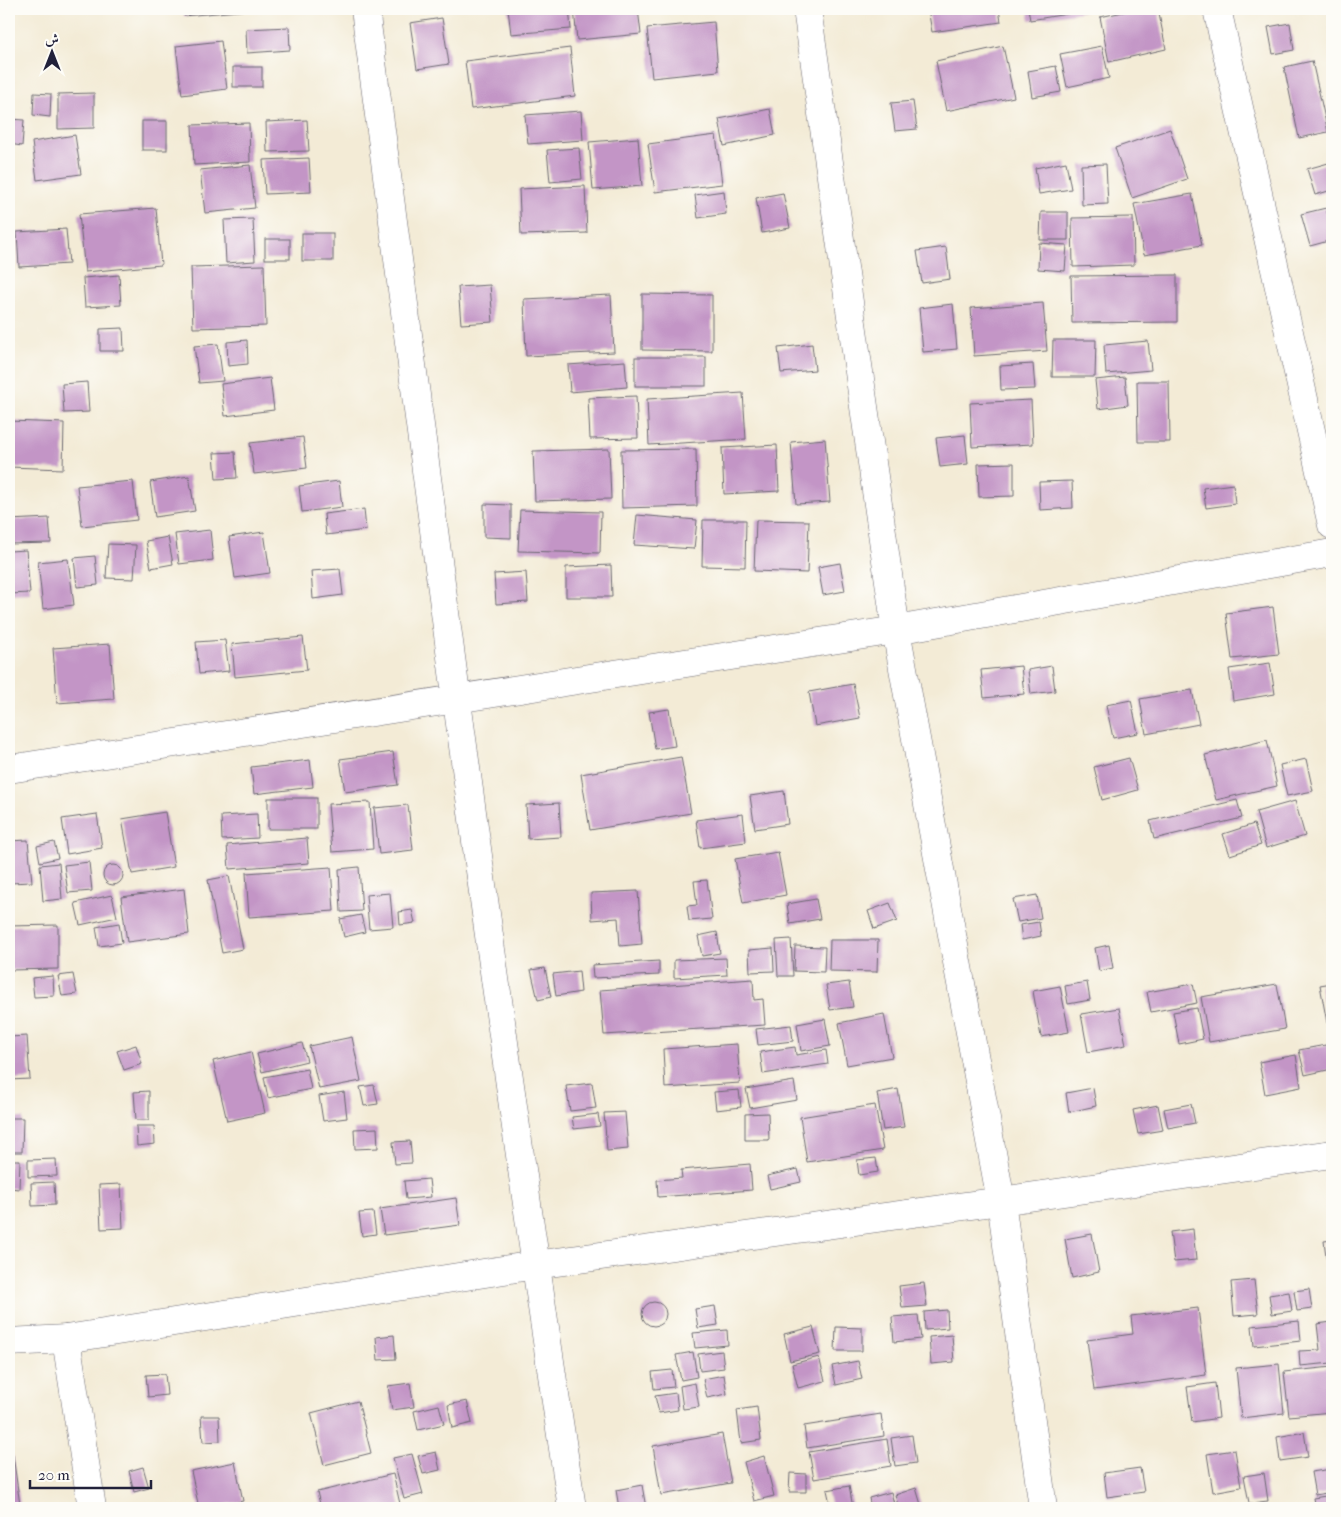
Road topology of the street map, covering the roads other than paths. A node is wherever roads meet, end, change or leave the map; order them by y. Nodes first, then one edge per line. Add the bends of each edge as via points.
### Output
1 (365, 9) edge
2 (807, 9) edge
3 (1218, 9) edge
4 (1332, 525) edge
5 (1332, 553) edge
6 (896, 630) junction
7 (457, 700) junction
8 (9, 769) edge
9 (1332, 1154) edge
10 (1001, 1201) junction
11 (535, 1265) junction
12 (66, 1339) junction
13 (9, 1342) edge
14 (92, 1508) edge
15 (572, 1508) edge
16 (1043, 1508) edge

1 - 7 street
2 - 6 street
3 - 4 street
5 - 6 street
6 - 7 street
6 - 10 street
7 - 8 street
7 - 11 street
9 - 10 street
10 - 11 street
10 - 16 street
11 - 12 street
11 - 15 street
12 - 13 street
12 - 14 street

